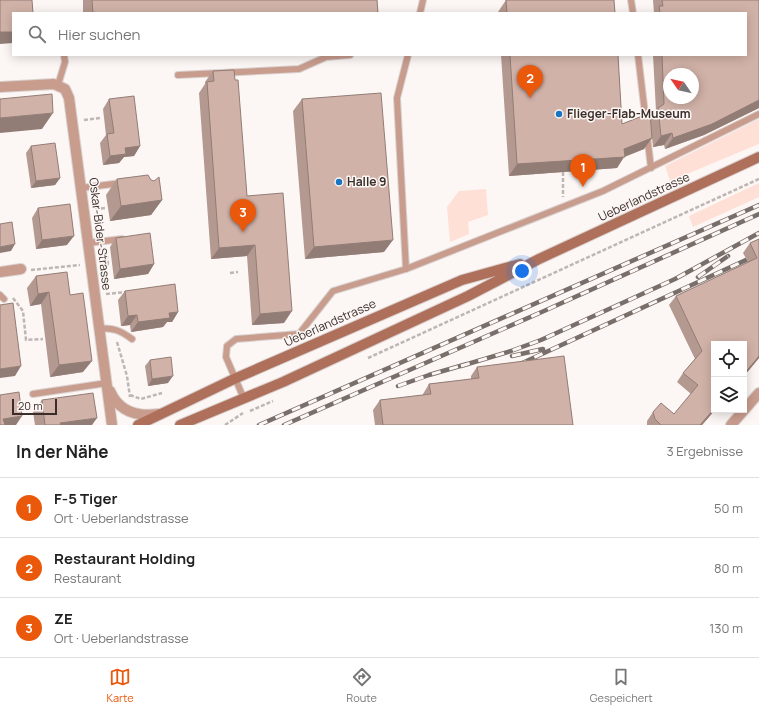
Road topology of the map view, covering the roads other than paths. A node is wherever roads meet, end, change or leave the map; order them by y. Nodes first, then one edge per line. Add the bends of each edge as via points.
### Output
1 (423, 0) edge
2 (631, 0) edge
3 (420, 12) edge
4 (633, 12) edge
5 (64, 56) edge
6 (338, 56) edge
7 (408, 56) edge
8 (638, 56) edge
9 (178, 75) dead end
10 (0, 87) edge
11 (62, 87) junction
12 (759, 114) edge
13 (759, 157) edge
14 (651, 168) junction
15 (129, 182) edge
16 (81, 188) junction
17 (126, 238) edge
18 (88, 243) junction
19 (539, 259) junction
20 (406, 268) junction
21 (21, 269) road end
22 (0, 272) edge
23 (99, 329) junction
24 (132, 339) dead end
25 (234, 379) junction
26 (107, 383) junction
27 (759, 393) edge
28 (33, 394) dead end
29 (244, 399) junction
30 (159, 414) junction
31 (112, 425) edge
32 (138, 425) edge
33 (180, 425) edge
34 (731, 425) edge

1 - 3 lane
2 - 4 lane
5 - 11 lane
6 - 9 lane via 326,57 298,69
7 - 20 lane via 397,98
8 - 14 lane
10 - 11 street via 50,83
11 - 16 street, Oskar-Bider-Strasse via 71,104
12 - 14 lane
13 - 19 main road, Ueberlandstrasse
14 - 20 lane via 564,207
15 - 16 lane
16 - 18 street, Oskar-Bider-Strasse
17 - 18 lane
18 - 23 street, Oskar-Bider-Strasse
19 - 25 main road, Ueberlandstrasse via 462,280
19 - 29 main road, Ueberlandstrasse via 468,296
20 - 25 lane via 333,291 299,334 231,341 227,346 226,357
21 - 22 street
23 - 24 lane via 121,331
23 - 26 street, Oskar-Bider-Strasse
25 - 29 lane
25 - 30 main road, Ueberlandstrasse
26 - 28 lane
26 - 30 street, Oskar-Bider-Strasse via 117,403 128,411 144,415
26 - 31 street, Oskar-Bider-Strasse
27 - 34 street
29 - 33 main road, Ueberlandstrasse
30 - 32 main road, Ueberlandstrasse

